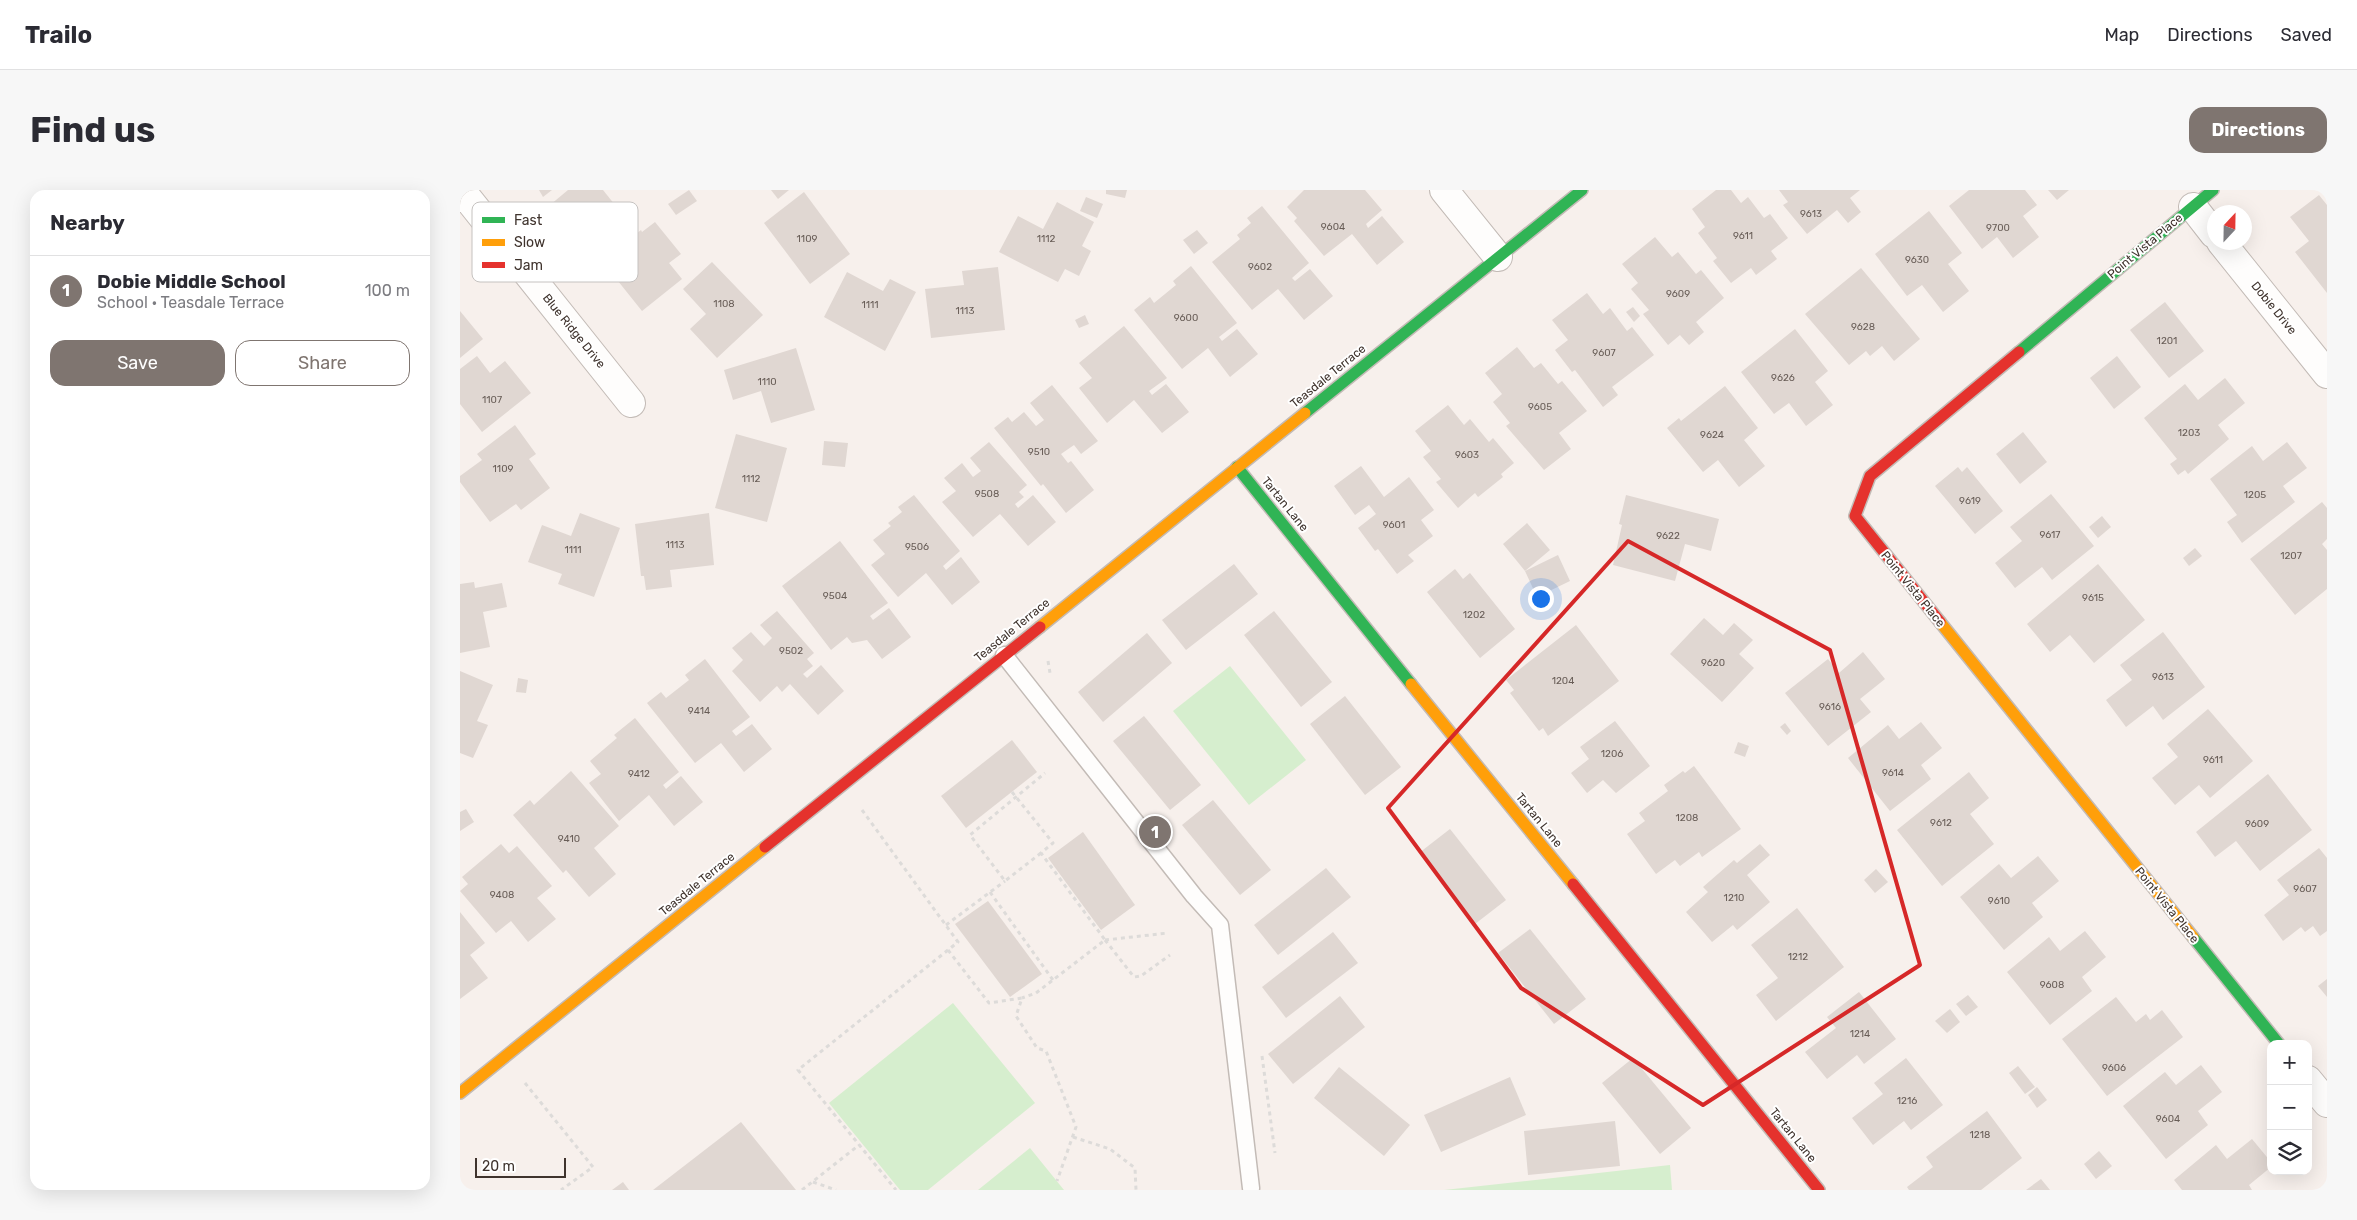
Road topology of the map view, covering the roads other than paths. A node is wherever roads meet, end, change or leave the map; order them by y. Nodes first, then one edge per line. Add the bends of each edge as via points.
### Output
1 (460, 190) edge
2 (1444, 190) edge
3 (1582, 190) edge
4 (2213, 190) edge
5 (472, 205) edge
6 (2193, 207) junction
7 (2207, 225) edge
8 (2227, 250) edge
9 (1498, 257) junction
10 (534, 282) edge
11 (2327, 374) edge
12 (631, 402) dead end
13 (1237, 467) junction
14 (1004, 655) junction
15 (2276, 1040) edge
16 (2312, 1085) edge
17 (460, 1093) edge
18 (2327, 1103) edge
19 (1251, 1188) dead end
20 (1819, 1190) edge

1 - 5 street, Blue Ridge Drive
2 - 9 street
3 - 9 street, Teasdale Terrace
4 - 6 street, Point Vista Place
6 - 7 street
6 - 15 street, Point Vista Place via 1870,476 1855,516
8 - 11 street, Dobie Drive
9 - 13 street, Teasdale Terrace
10 - 12 street, Blue Ridge Drive
13 - 14 street, Teasdale Terrace
13 - 20 street, Tartan Lane
14 - 17 street, Teasdale Terrace
14 - 19 lane via 1220,925
16 - 18 street

